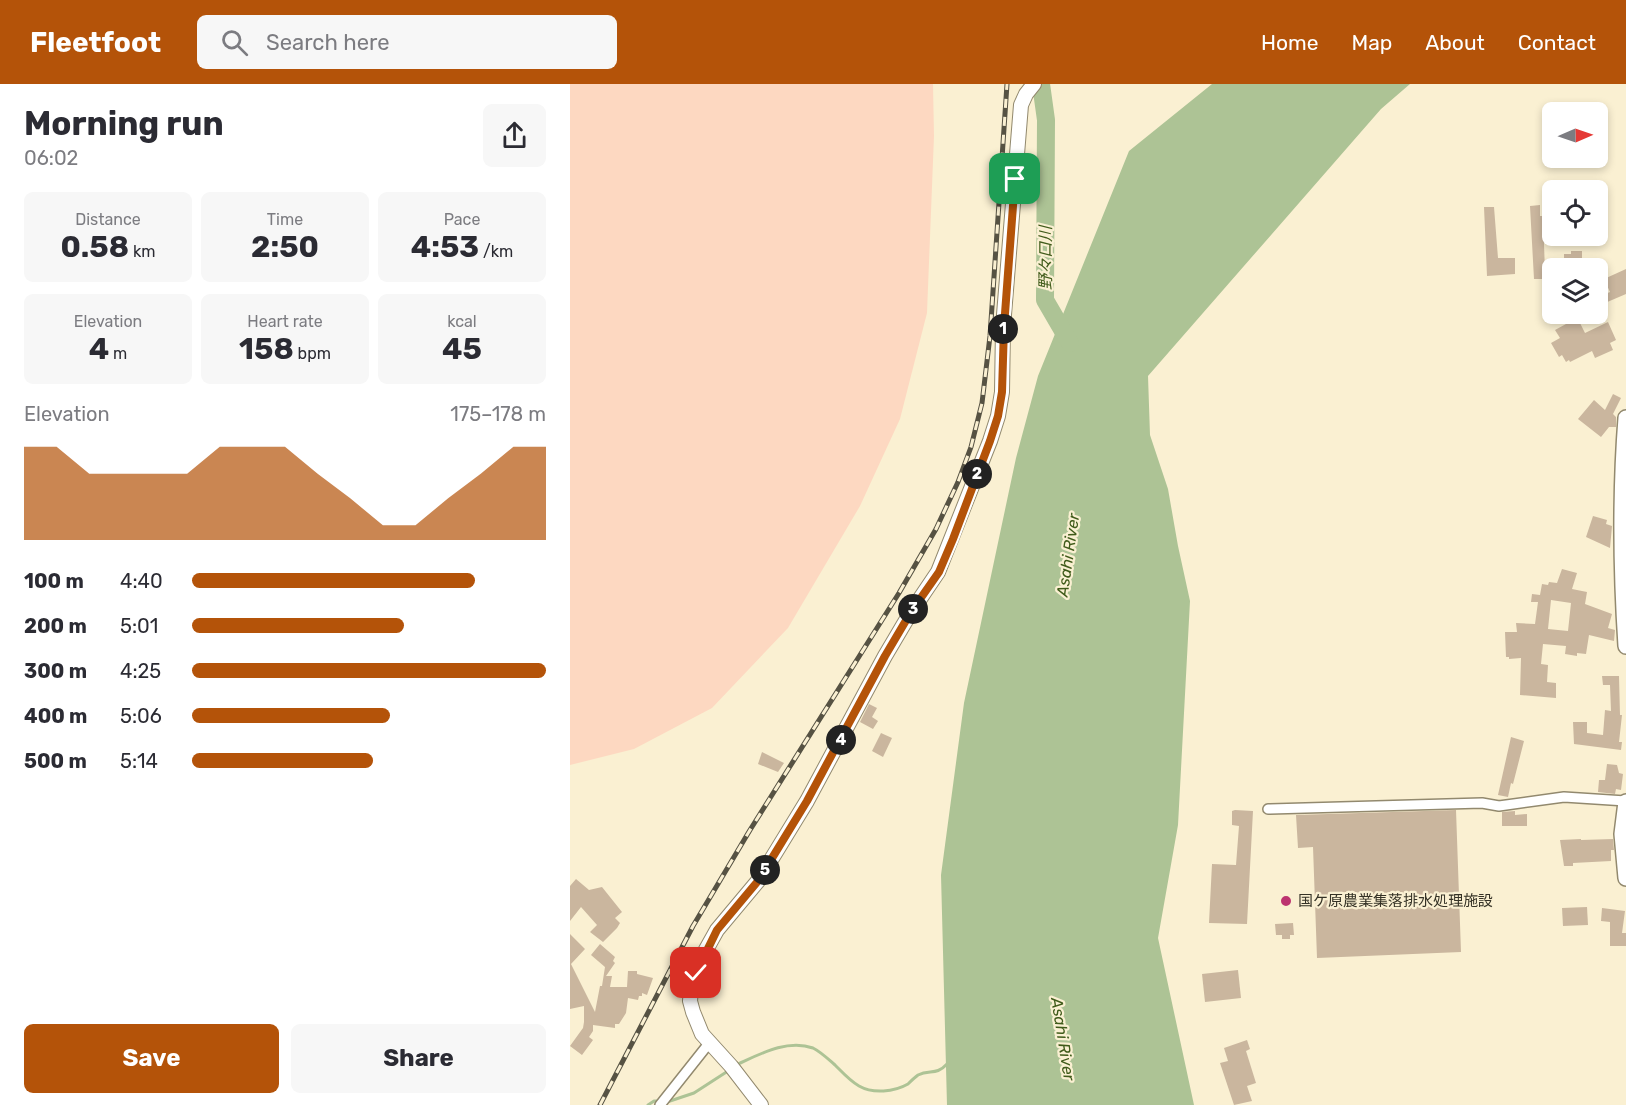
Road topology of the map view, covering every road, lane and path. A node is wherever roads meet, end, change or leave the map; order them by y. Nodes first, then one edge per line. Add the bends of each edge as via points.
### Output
1 (1028, 87) edge
2 (1626, 418) edge
3 (1624, 469) edge
4 (1624, 585) edge
5 (1626, 646) edge
6 (1626, 801) edge
7 (1268, 809) dead end
8 (1625, 871) edge
9 (710, 1042) junction
10 (662, 1101) edge
11 (761, 1105) edge

1 - 9 main road via 1021,105 1002,392 990,441 939,572 885,656 795,821 758,881 717,930 703,955 690,1000 697,1025
2 - 3 main road
3 - 4 main road
4 - 5 main road
6 - 7 street via 1564,797 1498,806 1482,803
6 - 8 main road via 1622,834
9 - 10 street
9 - 11 main road

